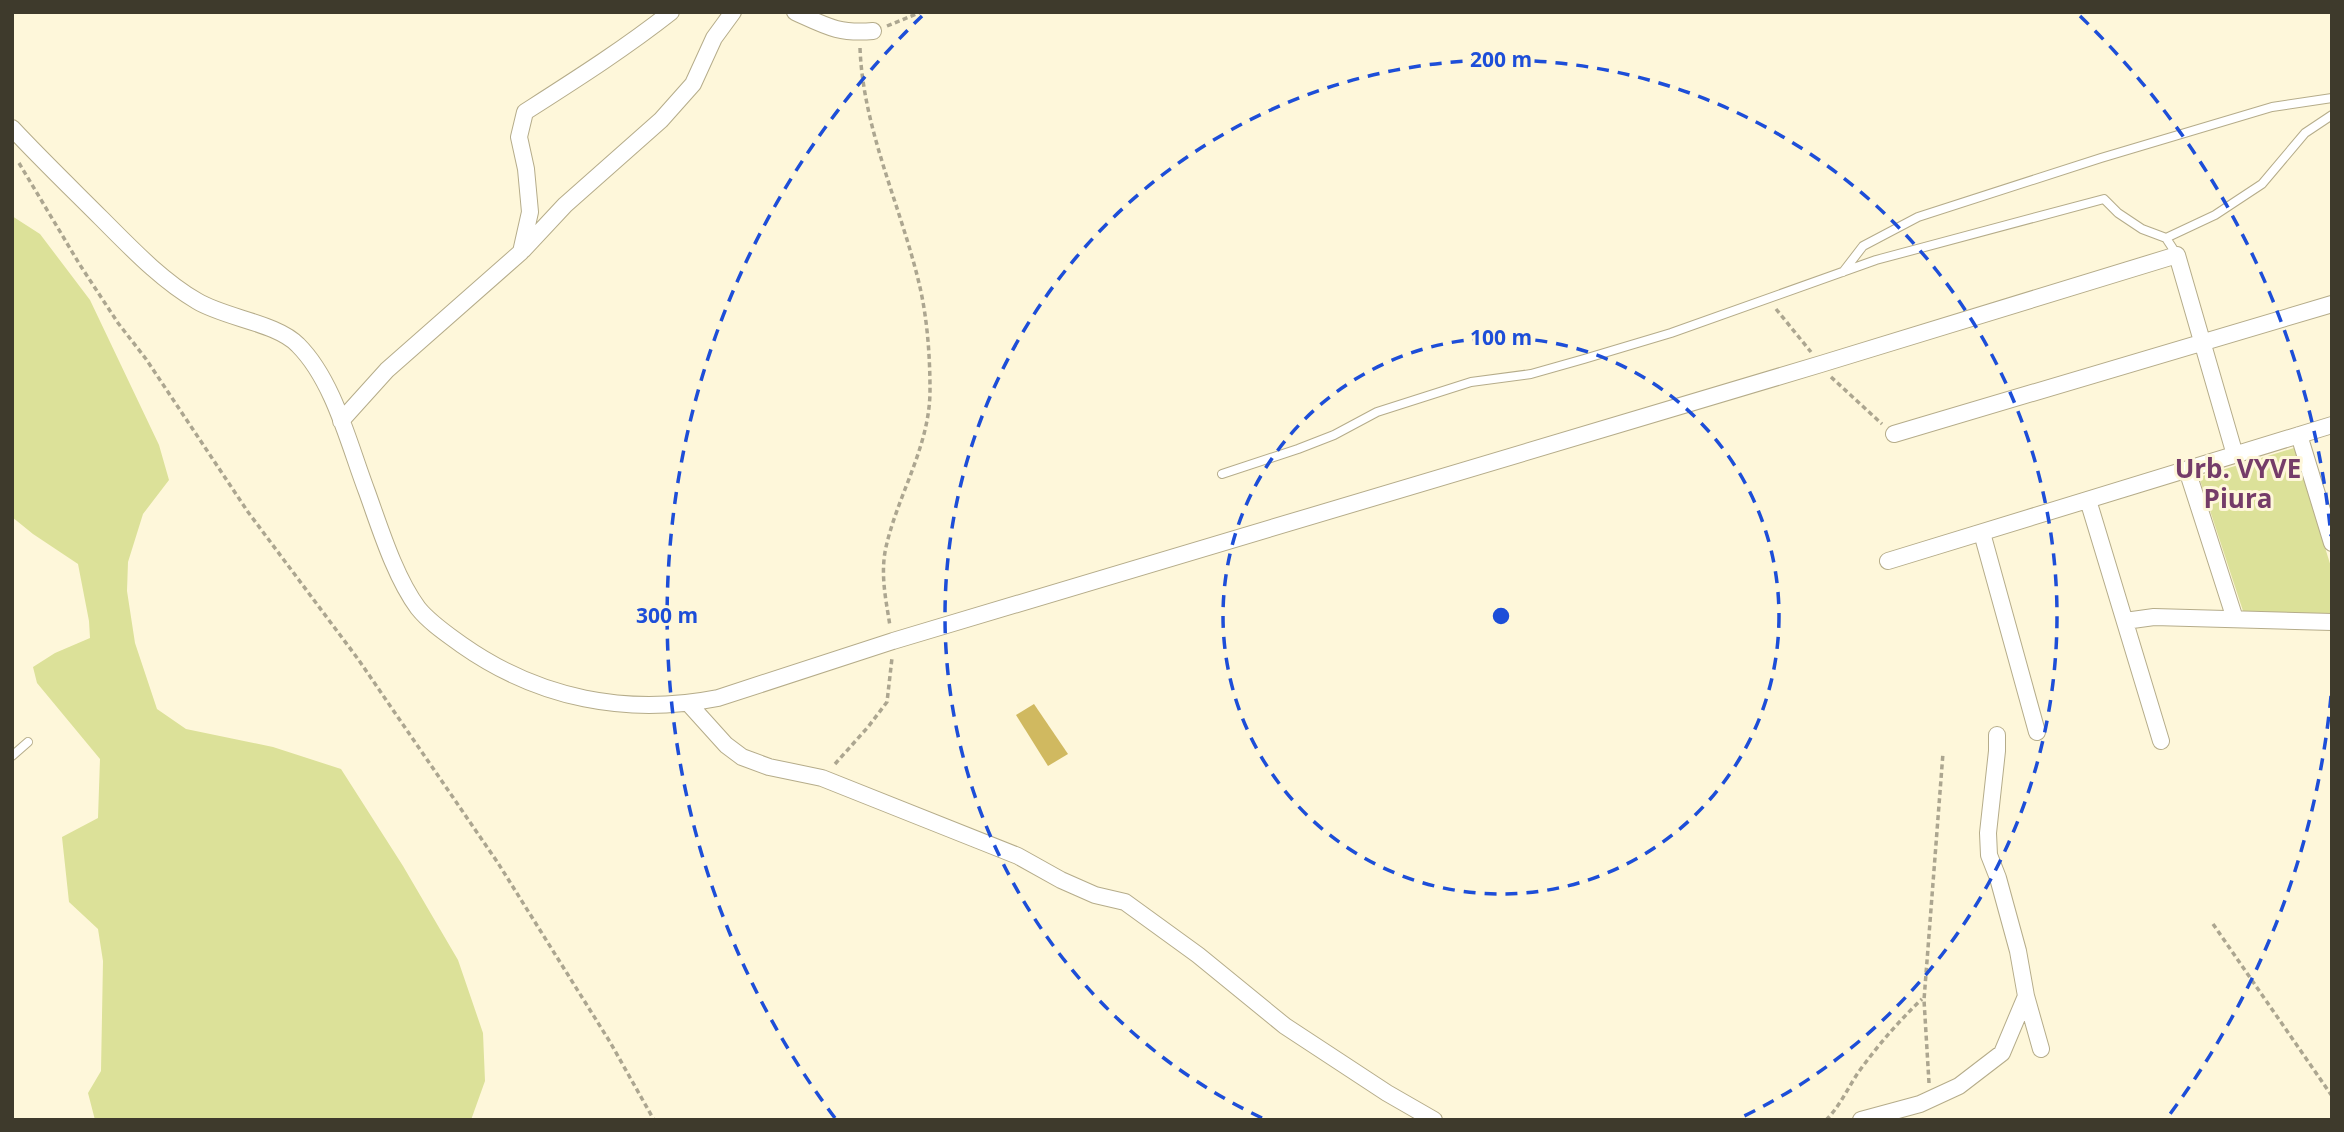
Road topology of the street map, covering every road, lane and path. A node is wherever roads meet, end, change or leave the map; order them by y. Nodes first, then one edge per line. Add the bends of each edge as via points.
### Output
1 (670, 12) edge
2 (733, 12) edge
3 (795, 12) edge
4 (921, 12) edge
5 (866, 32) junction
6 (2332, 99) edge
7 (2332, 115) edge
8 (12, 128) edge
9 (16, 155) dead end
10 (2166, 238) junction
11 (521, 252) junction
12 (2177, 255) junction
13 (1843, 272) junction
14 (2332, 304) edge
15 (2203, 344) junction
16 (341, 421) junction
17 (2332, 425) edge
18 (1894, 434) dead end
19 (2299, 435) junction
20 (2235, 455) junction
21 (2187, 470) junction
22 (1222, 474) dead end
23 (2088, 500) junction
24 (1982, 533) junction
25 (2332, 544) edge
26 (1888, 561) dead end
27 (2235, 619) junction
28 (2125, 621) junction
29 (2332, 622) edge
30 (893, 641) junction
31 (689, 704) junction
32 (2038, 732) dead end
33 (1997, 735) dead end
34 (2161, 741) dead end
35 (28, 742) dead end
36 (1943, 753) dead end
37 (12, 757) edge
38 (822, 778) junction
39 (2213, 924) dead end
40 (2026, 996) junction
41 (1924, 998) junction
42 (2041, 1049) dead end
43 (2332, 1096) edge
44 (1930, 1099) junction
45 (654, 1120) edge
46 (1434, 1120) edge
47 (1826, 1120) edge
48 (1861, 1120) edge

1 - 11 street via 630,44 525,112 519,137 530,212
2 - 11 street via 714,38 693,84
3 - 5 street via 848,33
4 - 5 path
5 - 30 path via 861,76 869,117 919,281 928,346 926,432 886,548 883,583
6 - 13 lane via 2272,107 1917,217 1863,246
7 - 10 lane via 2305,133 2262,184 2215,215
8 - 16 street via 166,279 197,302 296,342 319,372
9 - 45 path via 118,323 498,863
10 - 12 lane
10 - 13 lane via 2142,229 2104,199
11 - 16 street via 387,370
12 - 15 street
12 - 30 street
13 - 22 lane via 1671,333 1531,374 1471,382 1377,412 1334,435
14 - 15 street
15 - 18 street
15 - 20 street
16 - 31 street via 405,586 433,624 487,663 561,693 632,706
17 - 19 street
19 - 20 street
19 - 25 street
20 - 21 street
21 - 23 street
21 - 27 street
23 - 24 street
23 - 28 street
24 - 26 street
24 - 32 street
27 - 28 street
27 - 29 street
28 - 34 street
30 - 31 street via 743,691
30 - 38 path via 887,702
31 - 38 street via 742,757
33 - 40 street via 1989,855 2018,951
35 - 37 lane
36 - 41 path
38 - 46 street via 1018,856 1095,895 1125,902 1285,1026
39 - 43 path
40 - 42 street
40 - 44 street via 2002,1053 1959,1086
41 - 44 path
41 - 47 path via 1894,1026
44 - 48 street

